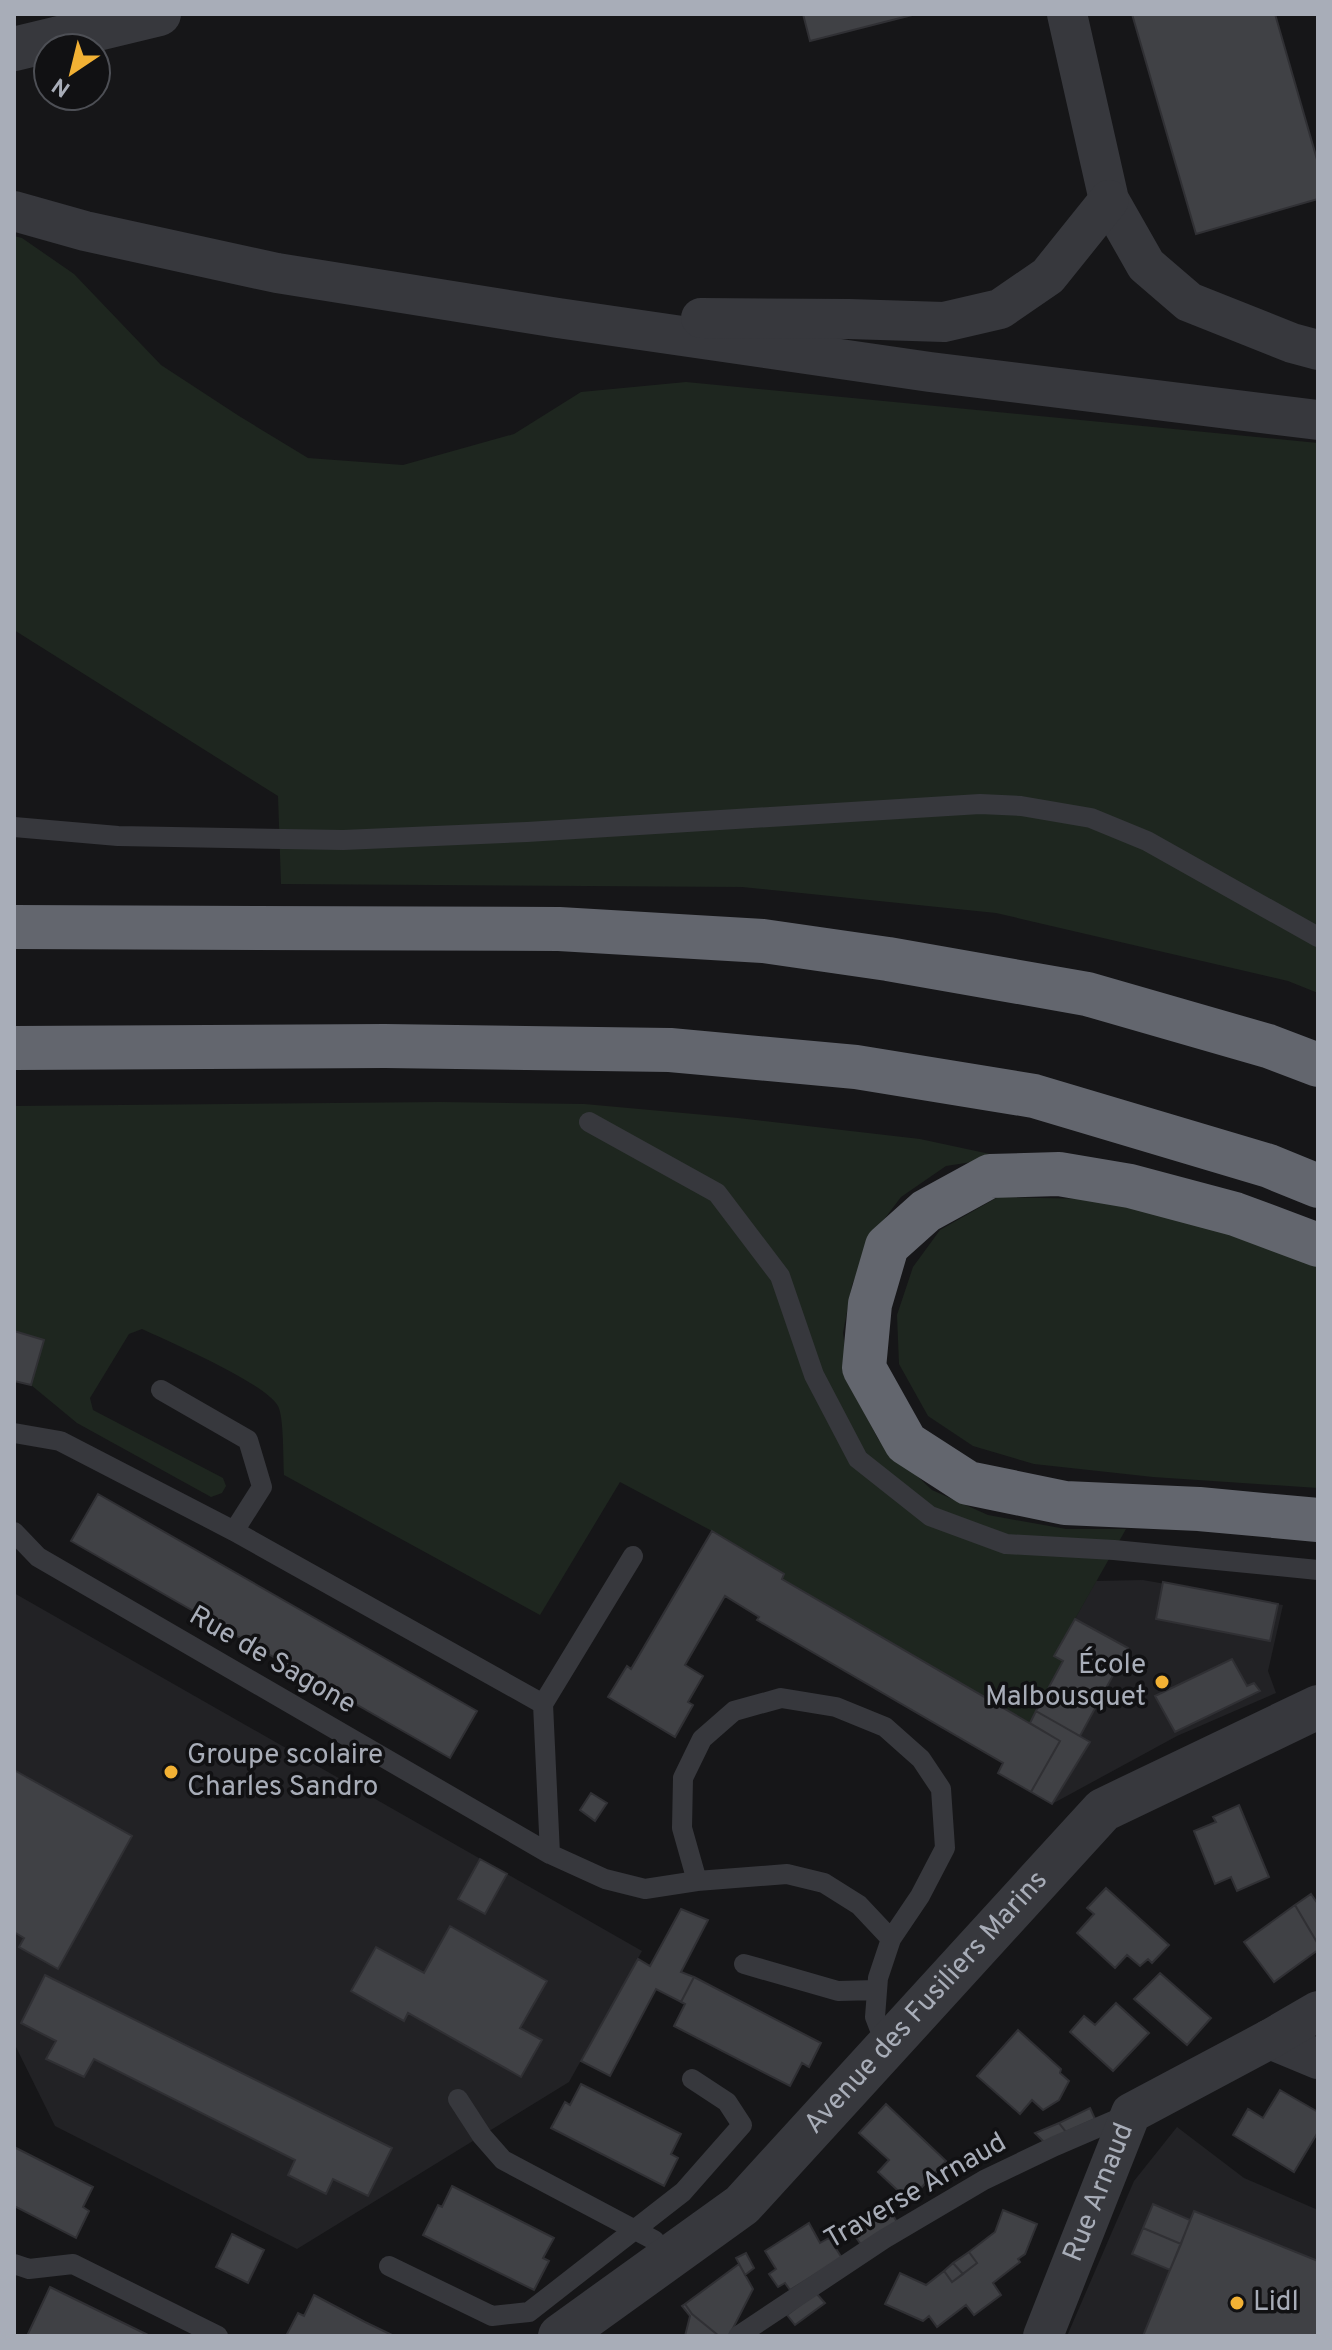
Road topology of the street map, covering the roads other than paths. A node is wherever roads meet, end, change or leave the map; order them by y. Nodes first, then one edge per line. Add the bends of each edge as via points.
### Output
1 (159, 14) edge
2 (1067, 14) edge
3 (14, 49) edge
4 (1109, 200) junction
5 (14, 211) edge
6 (558, 318) junction
7 (1318, 350) edge
8 (1318, 420) edge
9 (14, 827) edge
10 (14, 927) edge
11 (1318, 937) edge
12 (14, 1048) edge
13 (1318, 1065) edge
14 (589, 1122) dead end
15 (1318, 1186) edge
16 (1318, 1245) edge
17 (161, 1390) dead end
18 (14, 1433) edge
19 (1318, 1520) edge
20 (234, 1531) junction
21 (14, 1532) edge
22 (633, 1556) dead end
23 (1318, 1570) edge
24 (543, 1704) junction
25 (1318, 1707) edge
26 (550, 1854) junction
27 (697, 1881) junction
28 (891, 1939) junction
29 (744, 1964) dead end
30 (877, 1990) junction
31 (1318, 2011) edge
32 (1270, 2039) junction
33 (887, 2048) junction
34 (1318, 2059) edge
35 (692, 2079) dead end
36 (458, 2099) dead end
37 (1131, 2113) junction
38 (635, 2230) junction
39 (668, 2258) junction
40 (14, 2264) edge
41 (389, 2266) dead end
42 (218, 2336) edge
43 (560, 2336) edge
44 (738, 2336) edge
45 (1043, 2336) edge

1 - 3 street
2 - 4 street
4 - 6 street via 1048,276 1000,309 944,322
4 - 7 street via 1146,265 1189,302
5 - 6 street via 277,273
6 - 8 street via 930,372
9 - 11 lane via 118,836 343,840 1021,806 1091,818 1147,841
10 - 13 highway via 559,929 763,941 1087,994
12 - 15 highway via 670,1050 856,1067 1034,1096 1269,1166
14 - 23 lane via 717,1193 780,1276 814,1375 858,1459 930,1516 1006,1544
16 - 19 highway via 1235,1214 1130,1186 1059,1174 990,1176 926,1211 887,1246 870,1304 864,1368 906,1443 968,1483 1065,1503
17 - 20 lane via 248,1440 262,1487
18 - 20 lane via 60,1441
20 - 24 lane
21 - 26 lane, Rue de Sagone via 38,1557
22 - 24 lane
24 - 26 lane
25 - 33 street, Avenue des Fusiliers Marins via 1103,1810
26 - 27 lane, Rue de Sagone via 605,1879 645,1889
27 - 28 lane, Rue de Sagone via 787,1874 824,1883 859,1905
27 - 28 lane via 682,1828 683,1778 702,1739 734,1711 781,1698 836,1707 885,1727 921,1759 941,1789 945,1848
28 - 30 lane
29 - 30 lane via 838,1991
30 - 33 lane via 875,2017
31 - 32 street, Rue Arnaud
32 - 34 street
32 - 37 street, Rue Arnaud
33 - 39 street, Avenue des Fusiliers Marins via 742,2205
35 - 38 lane via 727,2102 742,2125 683,2192
36 - 38 lane via 503,2160
37 - 44 lane, Traverse Arnaud via 984,2180
37 - 45 street, Rue Arnaud
38 - 39 lane via 654,2240
38 - 41 lane via 529,2312 492,2316
39 - 43 street, Avenue des Fusiliers Marins
40 - 42 lane via 29,2269 73,2264

